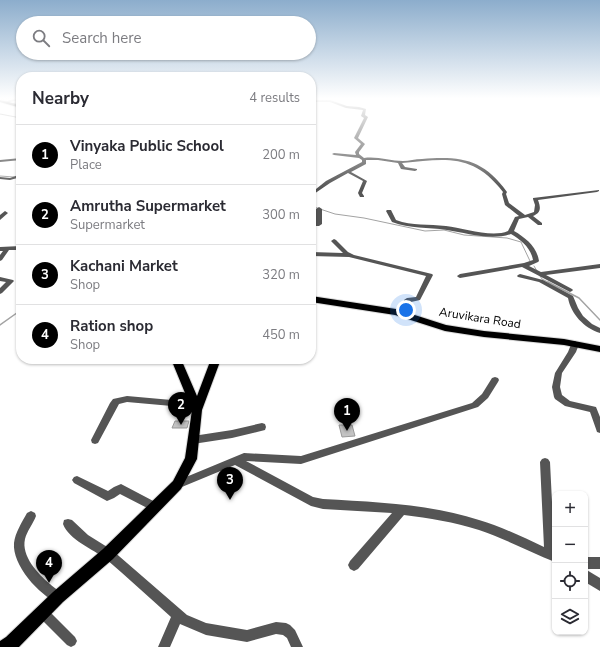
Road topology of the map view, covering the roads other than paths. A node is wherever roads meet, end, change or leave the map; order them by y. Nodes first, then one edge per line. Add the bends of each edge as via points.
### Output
1 (361, 128) edge
2 (334, 154) dead end
3 (16, 155) edge
4 (0, 156) edge
5 (16, 159) edge
6 (362, 159) junction
7 (0, 161) edge
8 (401, 163) junction
9 (415, 170) dead end
10 (347, 171) junction
11 (16, 177) edge
12 (0, 178) edge
13 (316, 191) edge
14 (597, 191) dead end
15 (362, 196) dead end
16 (319, 209) dead end
17 (389, 210) dead end
18 (5, 213) dead end
19 (526, 216) junction
20 (0, 218) edge
21 (316, 224) edge
22 (540, 224) dead end
23 (511, 231) junction
24 (334, 241) dead end
25 (16, 248) edge
26 (0, 249) edge
27 (7, 249) junction
28 (316, 254) edge
29 (348, 255) junction
30 (0, 259) edge
31 (525, 265) junction
32 (600, 266) edge
33 (540, 274) junction
34 (460, 276) dead end
35 (0, 280) edge
36 (570, 290) dead end
37 (0, 292) edge
38 (316, 301) edge
39 (409, 316) junction
40 (600, 331) edge
41 (575, 344) junction
42 (600, 349) edge
43 (178, 364) edge
44 (214, 364) edge
45 (495, 380) dead end
46 (195, 407) junction
47 (262, 427) dead end
48 (600, 428) edge
49 (95, 440) dead end
50 (194, 440) junction
51 (235, 460) junction
52 (545, 462) dead end
53 (77, 480) dead end
54 (177, 485) junction
55 (155, 507) junction
56 (402, 509) junction
57 (31, 516) dead end
58 (68, 524) dead end
59 (552, 544) edge
60 (108, 554) junction
61 (552, 556) edge
62 (588, 563) edge
63 (600, 563) edge
64 (354, 565) dead end
65 (588, 576) edge
66 (600, 585) edge
67 (58, 597) junction
68 (43, 613) junction
69 (178, 615) junction
70 (71, 641) dead end
71 (6, 647) edge
72 (164, 647) edge
73 (297, 647) edge

1 - 6 street via 356,138 363,144 357,152
2 - 6 street
3 - 4 street
5 - 7 street
6 - 8 street via 370,157
6 - 10 street via 364,163
8 - 9 street via 403,168
8 - 19 street via 440,159 472,163 483,168 497,180 505,192 507,204
10 - 13 street
10 - 15 street via 365,181 360,193
11 - 12 street
14 - 19 street via 535,199 538,211
16 - 21 street via 319,224
17 - 23 street via 394,221 420,228 492,234
18 - 20 street
19 - 22 street
19 - 23 street via 516,219
23 - 31 street via 523,239 535,253 536,261
24 - 29 street
25 - 27 street
26 - 27 street
27 - 30 street
28 - 29 street
29 - 39 street via 430,274 418,299 407,300
31 - 33 street
31 - 34 street
32 - 33 street
33 - 36 street
33 - 40 street via 520,276 541,281 571,297 578,315
35 - 37 street via 11,281
38 - 39 main road, Aruvikara Road
39 - 41 main road, Aruvikara Road via 445,328
41 - 42 main road, Aruvikara Road
41 - 48 street via 557,374 555,385 558,397 568,404 593,409
43 - 46 main road
44 - 46 main road
45 - 51 street via 475,406 389,434 301,460 250,456
46 - 49 street via 119,400 113,405
46 - 50 main road
47 - 50 street
50 - 54 main road via 191,459
51 - 54 street
51 - 56 street via 311,501
52 - 59 street
53 - 55 street via 107,496 111,496 120,488
54 - 55 main road
55 - 60 main road
56 - 61 street via 468,522 509,536
56 - 64 street
57 - 67 street via 20,541 21,555 38,583
58 - 60 street via 84,539
60 - 67 main road
60 - 69 street
62 - 63 street
65 - 66 street
67 - 68 main road
68 - 70 street
68 - 71 main road
69 - 72 street
69 - 73 street via 206,629 248,636 276,628 286,629 294,638

